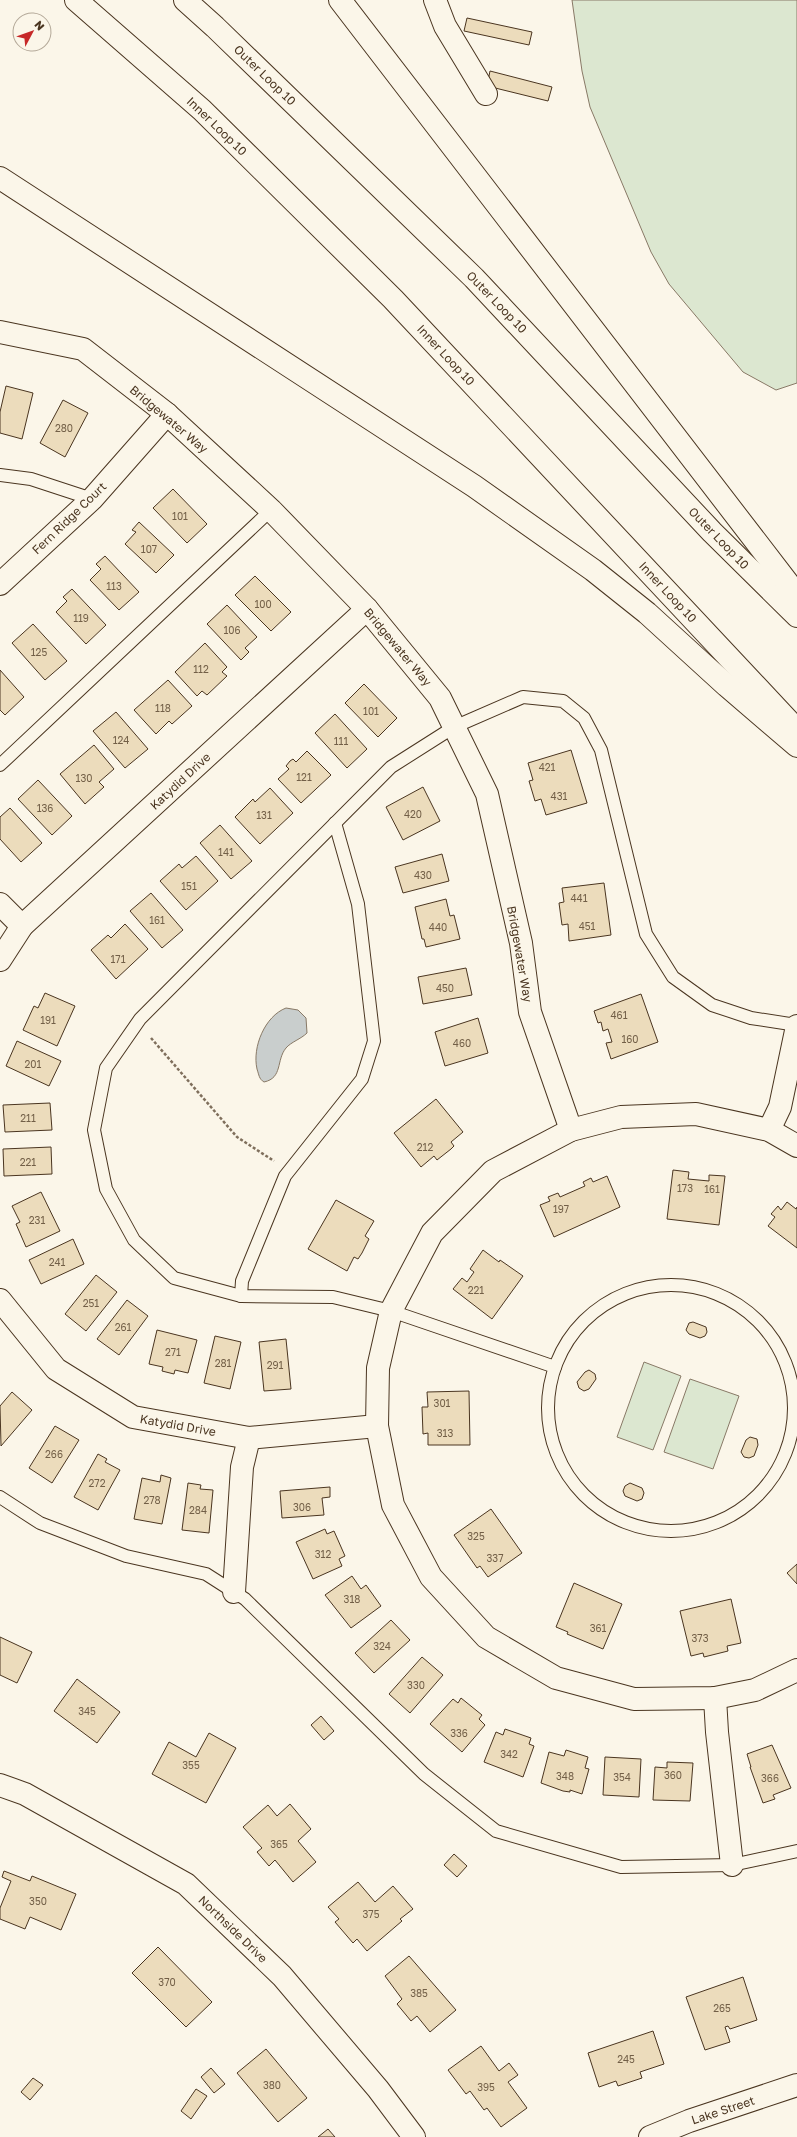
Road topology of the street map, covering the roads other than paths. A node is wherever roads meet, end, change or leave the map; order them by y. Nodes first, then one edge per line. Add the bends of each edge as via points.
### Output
1 (76, 0) edge
2 (185, 0) edge
3 (340, 0) edge
4 (435, 0) edge
5 (486, 94) dead end
6 (0, 178) edge
7 (0, 332) edge
8 (167, 414) junction
9 (0, 475) edge
10 (92, 499) junction
11 (271, 510) junction
12 (0, 584) edge
13 (797, 595) edge
14 (368, 609) junction
15 (797, 616) edge
16 (454, 727) junction
17 (797, 730) edge
18 (797, 746) edge
19 (0, 765) edge
20 (335, 823) junction
21 (0, 904) edge
22 (22, 926) junction
23 (0, 960) edge
24 (797, 1026) edge
25 (571, 1130) junction
26 (769, 1130) junction
27 (797, 1146) edge
28 (241, 1296) junction
29 (0, 1300) edge
30 (391, 1311) junction
31 (555, 1366) junction
32 (376, 1426) junction
33 (248, 1438) junction
34 (792, 1454) edge
35 (0, 1497) edge
36 (234, 1592) junction
37 (797, 1670) edge
38 (715, 1698) junction
39 (0, 1785) edge
40 (797, 1851) edge
41 (732, 1865) junction
42 (797, 2085) edge
43 (414, 2137) edge
44 (650, 2137) edge

1 - 17 main road, Inner Loop 10 via 202,110 393,299
2 - 15 main road, Outer Loop 10 via 474,278 712,532
3 - 13 main road
4 - 5 main road via 445,26
6 - 18 main road via 474,486 586,565 647,613
7 - 8 main road, Bridgewater Way via 83,349
8 - 10 main road, Fern Ridge Court
8 - 11 main road, Bridgewater Way
9 - 10 lane via 31,479
10 - 12 main road, Fern Ridge Court
11 - 14 main road, Bridgewater Way
11 - 19 lane
14 - 16 main road, Bridgewater Way via 440,698
14 - 22 main road, Katydid Drive
16 - 20 lane via 391,767
16 - 24 lane via 523,698 563,701 584,718 602,750 646,934 673,978 712,1005 752,1018
16 - 25 main road, Bridgewater Way via 487,794 521,943 530,1012
20 - 28 lane via 358,904 374,1041 362,1079 288,1172 242,1281
20 - 28 lane via 140,1019 106,1068 94,1130 106,1189 134,1240 174,1278
21 - 22 main road
22 - 23 main road, Katydid Drive
24 - 26 main road via 780,1108
25 - 26 main road via 621,1117 696,1114
25 - 30 main road via 494,1171 432,1233
26 - 27 main road
28 - 30 lane via 333,1297
29 - 33 main road, Katydid Drive via 56,1369 133,1417
30 - 31 lane
30 - 32 main road via 378,1368
31 - 34 lane via 548,1409 555,1451 576,1488 616,1518 650,1530 692,1530 732,1516 765,1489
31 - 34 lane via 573,1332 602,1306 637,1289 675,1285 714,1292 748,1312 774,1340 790,1376 795,1414
32 - 33 main road, Katydid Drive
32 - 38 main road via 393,1506 431,1577 486,1637 556,1678 612,1694 634,1699
33 - 36 main road via 242,1467
35 - 36 lane via 40,1523 126,1556 206,1574
36 - 41 lane via 246,1599 424,1774 496,1831 621,1868
37 - 38 main road via 755,1690
38 - 41 main road
39 - 43 main road, Northside Drive via 25,1794 186,1884 282,1976 378,2089
40 - 41 lane
42 - 44 main road, Lake Street via 689,2121

